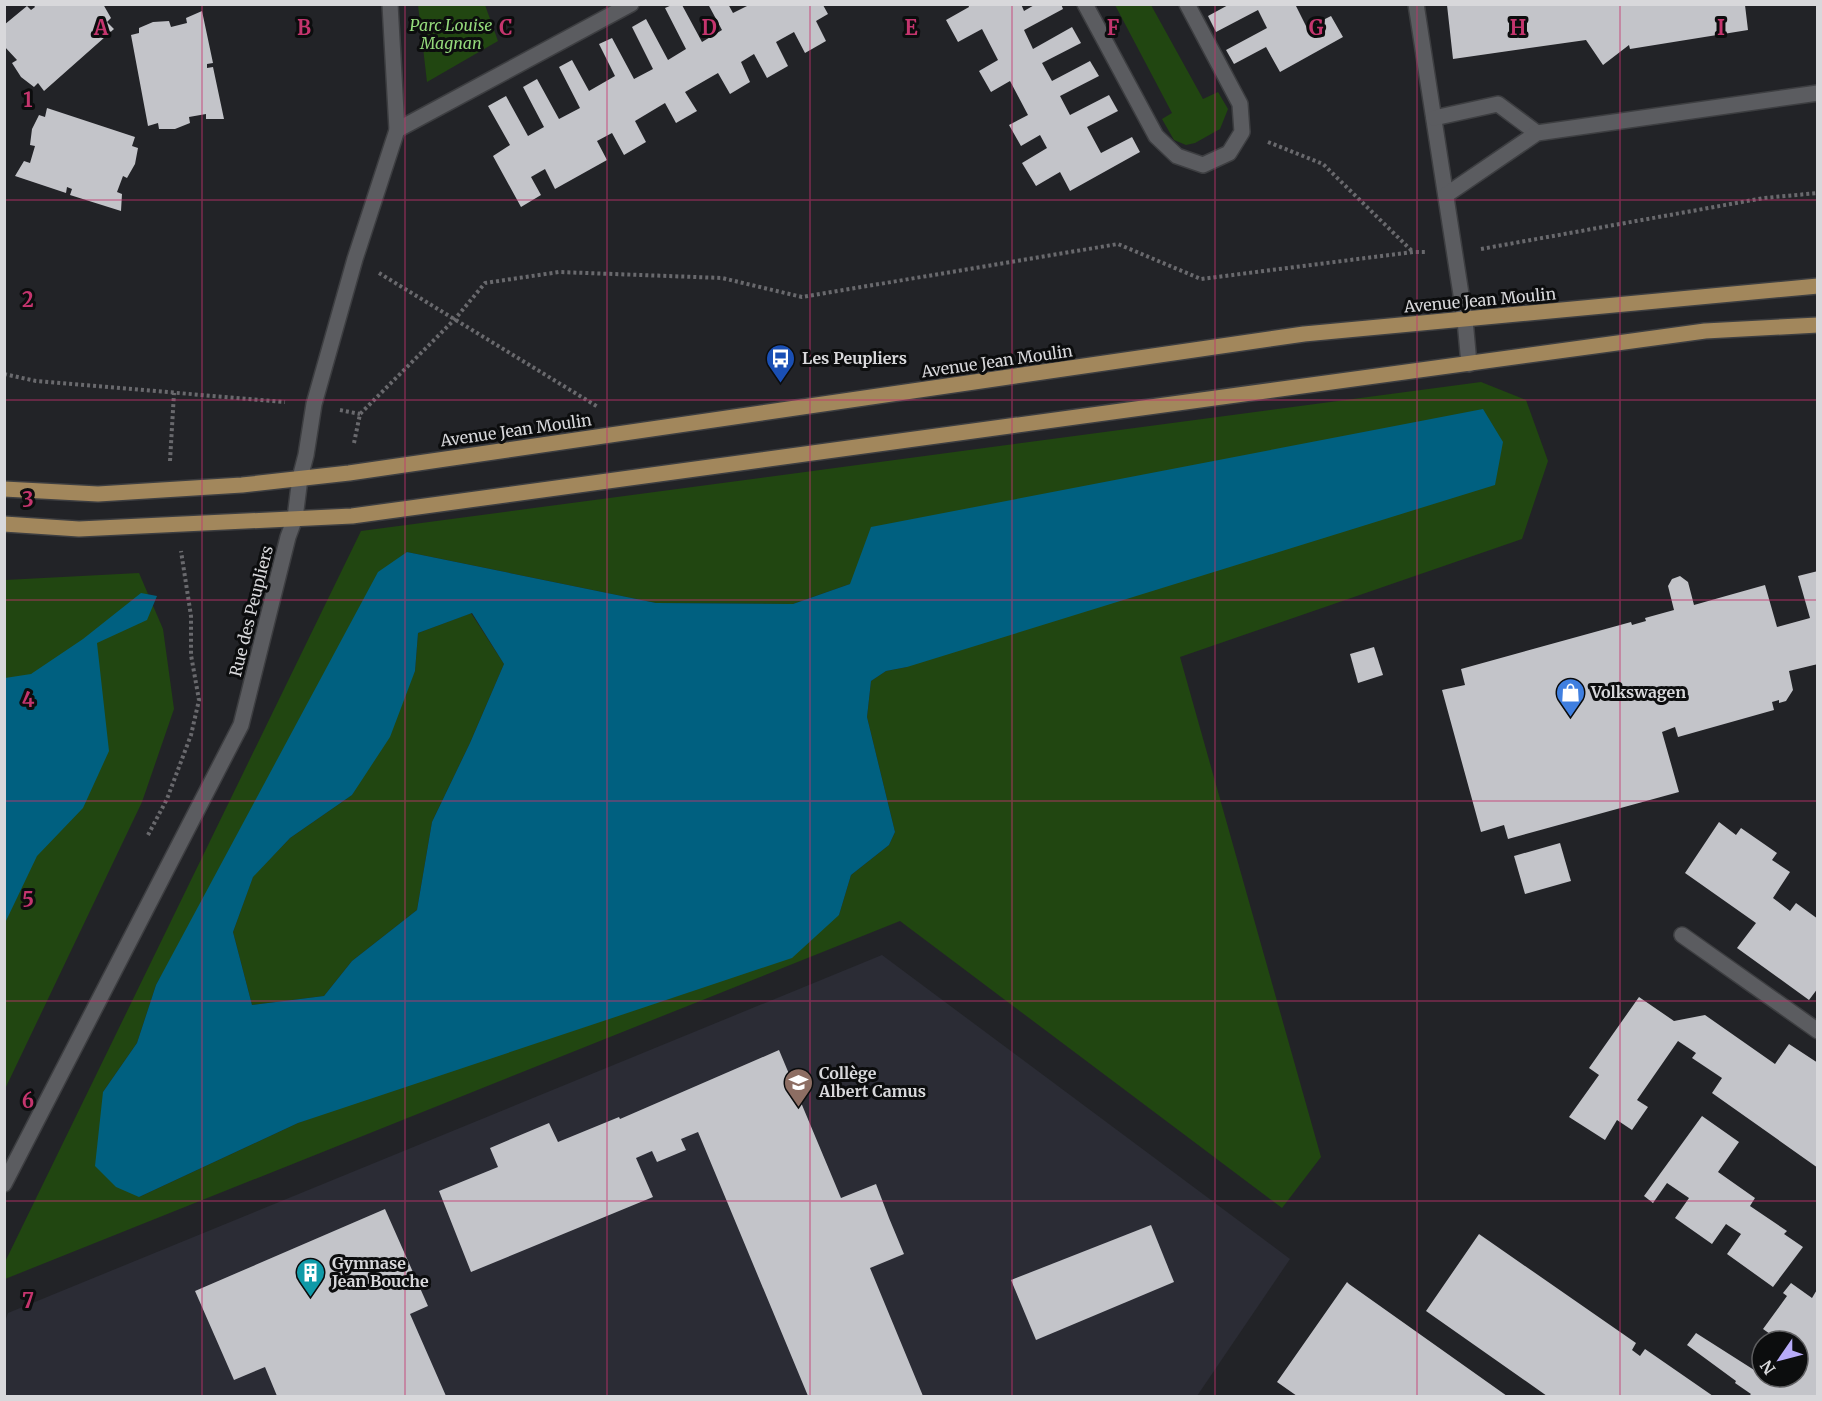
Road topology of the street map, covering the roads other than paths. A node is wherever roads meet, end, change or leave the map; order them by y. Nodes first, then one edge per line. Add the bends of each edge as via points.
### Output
1 (390, 4) edge
2 (631, 4) edge
3 (1085, 4) edge
4 (1186, 4) edge
5 (1416, 4) edge
6 (1818, 93) edge
7 (1434, 118) junction
8 (397, 130) junction
9 (1537, 133) junction
10 (1446, 195) junction
11 (1818, 286) edge
12 (1465, 320) junction
13 (1818, 326) edge
14 (1469, 364) junction
15 (300, 478) junction
16 (4, 489) edge
17 (295, 518) junction
18 (4, 524) edge
19 (1682, 935) dead end
20 (1818, 1031) edge
21 (4, 1184) edge

1 - 8 street, Rue des Peupliers
2 - 8 street
3 - 4 street via 1156,136 1177,156 1203,165 1229,153 1242,132 1240,104
5 - 7 street
6 - 9 street
7 - 9 street via 1498,104
7 - 10 street
8 - 15 street, Rue des Peupliers via 314,404
9 - 10 street
10 - 12 street
11 - 12 main road, Avenue Jean Moulin
12 - 14 street
12 - 15 main road, Avenue Jean Moulin via 1304,334
13 - 14 main road via 1705,331
14 - 17 main road via 352,516
15 - 16 main road, Avenue Jean Moulin via 98,494
15 - 17 street, Rue des Peupliers
17 - 18 main road via 80,529
17 - 21 street, Rue des Peupliers via 241,725
19 - 20 street

